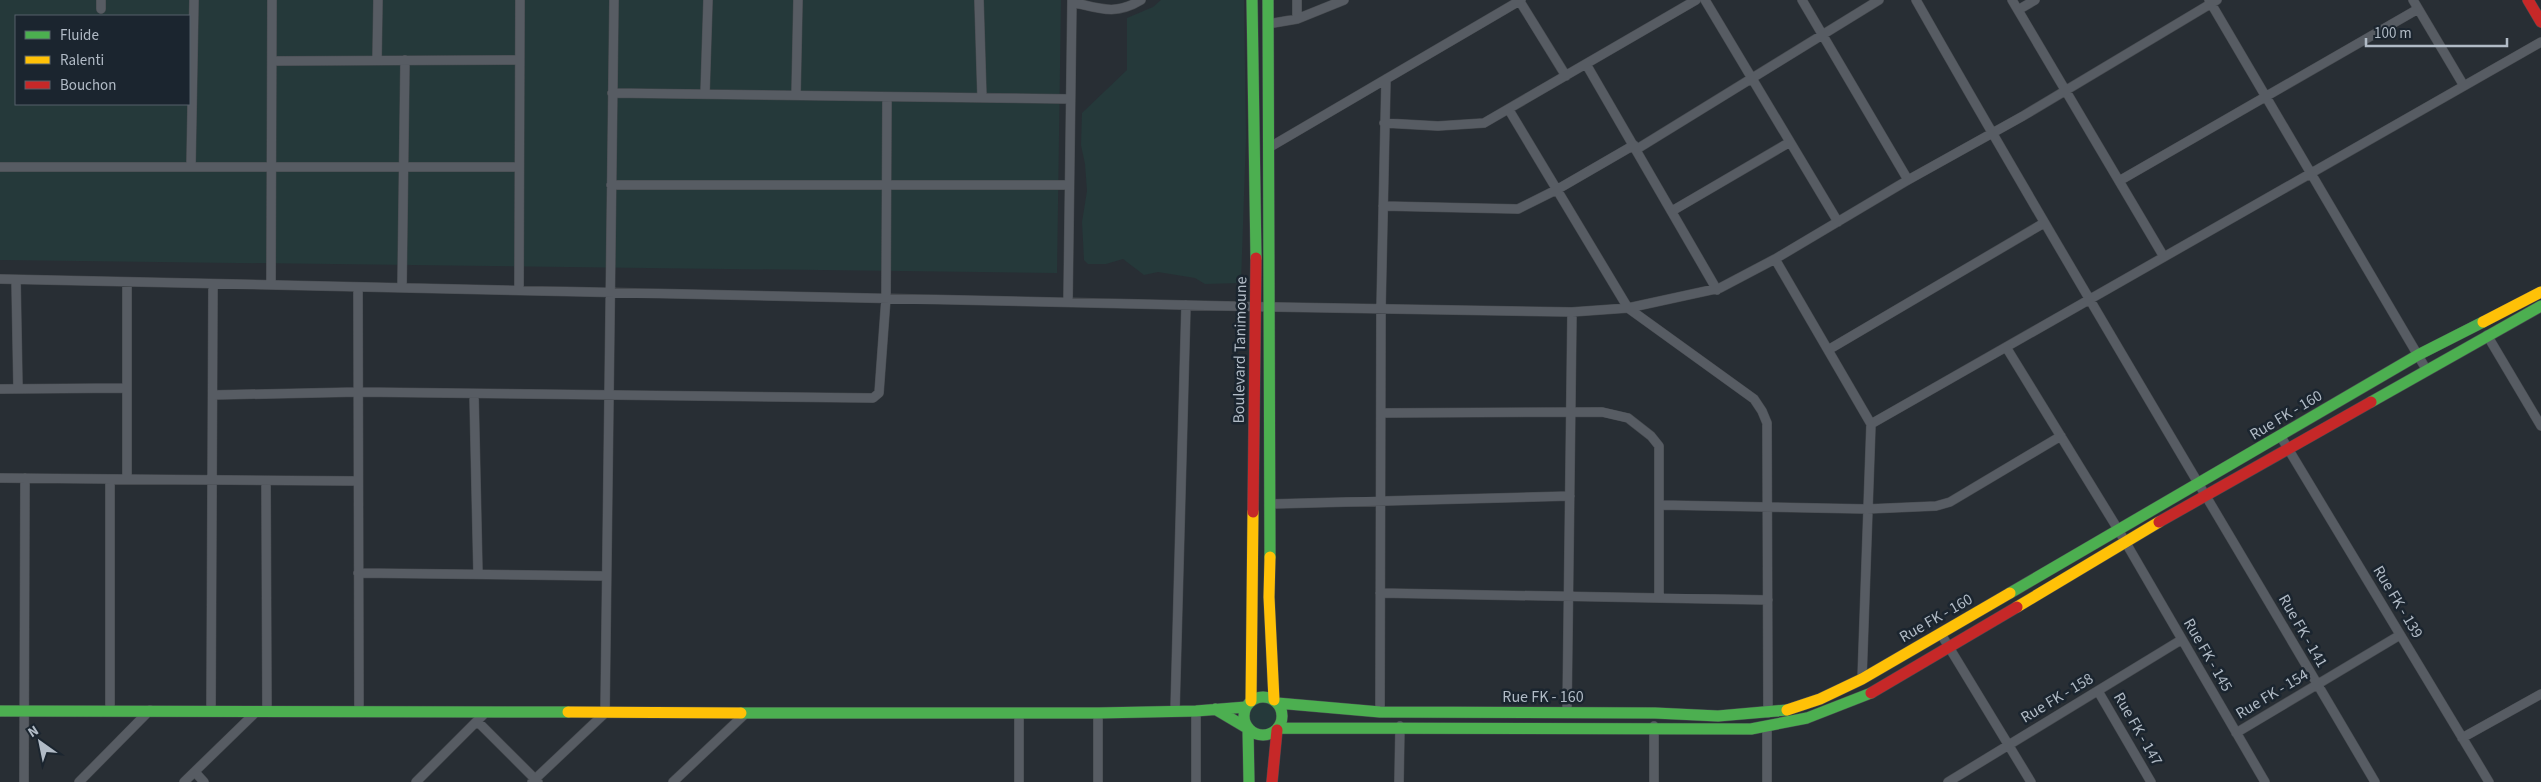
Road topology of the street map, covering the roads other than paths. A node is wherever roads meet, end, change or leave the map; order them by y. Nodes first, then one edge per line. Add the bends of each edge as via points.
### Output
1 (194, 0) edge
2 (272, 0) edge
3 (378, 0) edge
4 (520, 0) edge
5 (614, 0) edge
6 (708, 0) edge
7 (798, 0) edge
8 (979, 0) edge
9 (1141, 0) edge
10 (1252, 0) edge
11 (1268, 0) edge
12 (1297, 0) edge
13 (1344, 0) edge
14 (1520, 0) edge
15 (1696, 0) edge
16 (1705, 0) edge
17 (1802, 0) edge
18 (1879, 0) edge
19 (1916, 0) edge
20 (2012, 0) edge
21 (2035, 0) edge
22 (2413, 0) edge
23 (2528, 0) edge
24 (1072, 1) edge
25 (2212, 1) edge
26 (2418, 9) junction
27 (2018, 10) junction
28 (1296, 19) junction
29 (2541, 22) edge
30 (1268, 24) junction
31 (1822, 34) junction
32 (2541, 42) edge
33 (378, 60) junction
34 (404, 60) junction
35 (520, 60) junction
36 (272, 61) junction
37 (1586, 64) junction
38 (1566, 76) junction
39 (1751, 77) junction
40 (1386, 79) junction
41 (2464, 86) junction
42 (2066, 90) junction
43 (612, 92) junction
44 (705, 94) junction
45 (796, 95) junction
46 (2266, 96) junction
47 (887, 97) junction
48 (982, 98) junction
49 (1070, 100) junction
50 (1509, 110) junction
51 (1384, 122) junction
52 (1992, 133) junction
53 (1790, 142) junction
54 (1270, 147) junction
55 (1635, 147) junction
56 (192, 166) junction
57 (271, 167) junction
58 (403, 167) junction
59 (519, 167) junction
60 (0, 168) edge
61 (2311, 173) junction
62 (1908, 180) junction
63 (2119, 181) junction
64 (1069, 184) junction
65 (611, 185) junction
66 (887, 185) junction
67 (1558, 189) junction
68 (1383, 206) junction
69 (1672, 211) junction
70 (1838, 222) junction
71 (2044, 223) junction
72 (2164, 257) junction
73 (1776, 259) junction
74 (0, 279) edge
75 (16, 280) junction
76 (127, 282) junction
77 (213, 284) junction
78 (271, 285) junction
79 (358, 287) junction
80 (402, 288) junction
81 (520, 290) junction
82 (1717, 290) junction
83 (609, 292) junction
84 (2541, 292) edge
85 (886, 298) junction
86 (2088, 300) junction
87 (1068, 302) junction
88 (1186, 305) junction
89 (1257, 306) junction
90 (1270, 306) junction
91 (2541, 306) edge
92 (1381, 308) junction
93 (1628, 308) junction
94 (1572, 312) junction
95 (2487, 335) junction
96 (2006, 347) junction
97 (1828, 350) junction
98 (2418, 355) junction
99 (2426, 369) junction
100 (0, 388) edge
101 (18, 388) junction
102 (127, 388) junction
103 (358, 392) junction
104 (213, 394) junction
105 (474, 394) junction
106 (608, 396) junction
107 (1381, 412) junction
108 (1571, 413) junction
109 (1871, 424) junction
110 (2541, 426) edge
111 (2061, 436) junction
112 (2281, 437) junction
113 (2288, 448) junction
114 (0, 478) edge
115 (25, 478) junction
116 (110, 479) junction
117 (127, 479) junction
118 (212, 481) junction
119 (266, 481) junction
120 (358, 481) junction
121 (2199, 484) junction
122 (2206, 495) junction
123 (1570, 496) junction
124 (1380, 501) junction
125 (1271, 504) junction
126 (1660, 505) junction
127 (1767, 506) junction
128 (1868, 509) junction
129 (2119, 531) junction
130 (2125, 543) junction
131 (358, 573) junction
132 (478, 574) junction
133 (606, 576) junction
134 (1380, 593) junction
135 (1569, 597) junction
136 (1659, 598) junction
137 (1768, 600) junction
138 (1941, 634) junction
139 (2400, 635) junction
140 (2182, 640) junction
141 (1949, 646) junction
142 (1862, 679) junction
143 (2318, 685) junction
144 (2098, 691) junction
145 (2541, 694) edge
146 (1276, 702) junction
147 (1249, 704) junction
148 (1215, 709) junction
149 (110, 710) junction
150 (150, 710) junction
151 (1789, 710) junction
152 (1175, 711) junction
153 (1196, 711) junction
154 (0, 712) edge
155 (22, 712) junction
156 (211, 712) junction
157 (261, 712) junction
158 (359, 712) junction
159 (486, 712) junction
160 (1380, 712) junction
161 (1567, 712) junction
162 (605, 713) junction
163 (746, 713) junction
164 (1019, 713) junction
165 (1098, 713) junction
166 (1768, 713) junction
167 (477, 721) junction
168 (1791, 722) junction
169 (1400, 726) junction
170 (1654, 726) junction
171 (1248, 728) junction
172 (1767, 728) junction
173 (1278, 729) junction
174 (2236, 733) junction
175 (2462, 738) junction
176 (2008, 745) junction
177 (194, 772) junction
178 (535, 781) edge
179 (24, 782) edge
180 (79, 782) edge
181 (184, 782) edge
182 (204, 782) edge
183 (416, 782) edge
184 (673, 782) edge
185 (1019, 782) edge
186 (1098, 782) edge
187 (1196, 782) edge
188 (1249, 782) edge
189 (1272, 782) edge
190 (1399, 782) edge
191 (1654, 782) edge
192 (1767, 782) edge
193 (1948, 782) edge
194 (2030, 782) edge
195 (2151, 782) edge
196 (2265, 782) edge
197 (2375, 782) edge
198 (2489, 782) edge

1 - 56 street
2 - 36 street
3 - 33 street
4 - 35 street
5 - 43 street
6 - 44 street
7 - 45 street
8 - 48 street
9 - 24 street via 1113,11
10 - 89 main road, Boulevard Tanimoune
11 - 30 main road, Boulevard Tanimoune
12 - 28 street
13 - 28 street
14 - 38 street
14 - 40 street
15 - 37 street
16 - 39 street
17 - 31 street
18 - 31 street
19 - 52 street, Rue FK - 141
20 - 27 street
21 - 27 street
22 - 26 street
23 - 29 main road
24 - 49 street
25 - 42 street
25 - 46 street
26 - 41 street
26 - 46 street
27 - 42 street
28 - 30 street
30 - 54 main road, Boulevard Tanimoune
31 - 39 street
31 - 62 street
32 - 41 street
33 - 34 street
33 - 36 street
34 - 35 street
34 - 58 street
35 - 59 street
36 - 57 street
37 - 38 street
37 - 55 street
38 - 50 street
39 - 53 street
39 - 55 street
40 - 51 street
40 - 54 street
41 - 61 street
42 - 52 street
42 - 63 street
43 - 44 street
43 - 65 street
44 - 45 street
45 - 47 street
46 - 61 street
46 - 63 street
47 - 48 street
47 - 66 street
48 - 49 street
49 - 64 street
50 - 51 street via 1484,123 1438,126
50 - 67 street
51 - 68 street
52 - 62 street
52 - 71 street, Rue FK - 141
53 - 69 street
53 - 70 street
54 - 90 main road, Boulevard Tanimoune
55 - 67 street
55 - 69 street
56 - 57 street
56 - 60 street
57 - 58 street
57 - 78 street
58 - 59 street
58 - 80 street
59 - 81 street
61 - 72 street
61 - 98 street
62 - 70 street
63 - 72 street
64 - 66 street
64 - 87 street
65 - 66 street
65 - 83 street
66 - 85 street
67 - 68 street via 1518,209
67 - 93 street
68 - 92 street
69 - 82 street
70 - 73 street
71 - 86 street, Rue FK - 141
71 - 97 street
72 - 86 street
73 - 82 street
73 - 97 street
74 - 75 street
75 - 76 street
75 - 101 street
76 - 77 street
76 - 102 street
77 - 78 street
77 - 104 street
78 - 79 street
79 - 80 street
79 - 103 street
80 - 81 street
81 - 83 street
82 - 93 street
83 - 85 street
83 - 106 street
84 - 98 main road, Rue FK - 160
85 - 87 street
85 - 106 street via 879,393 874,398
86 - 96 street
86 - 121 street, Rue FK - 141
87 - 88 street
88 - 89 street
88 - 152 street
89 - 90 street
89 - 147 main road, Boulevard Tanimoune
90 - 92 street
90 - 125 main road, Boulevard Tanimoune
91 - 95 main road, Rue FK - 160
92 - 94 street
92 - 107 street
93 - 94 street
93 - 127 street via 1754,399 1767,423
94 - 108 street
95 - 99 main road, Rue FK - 160
95 - 110 street
96 - 109 street
96 - 111 street, Rue FK - 145
97 - 109 street
98 - 99 street
98 - 112 main road, Rue FK - 160
99 - 113 main road, Rue FK - 160
100 - 101 street
101 - 102 street
102 - 117 street
103 - 104 street
103 - 105 street
103 - 120 street
104 - 118 street
105 - 106 street
105 - 132 street
106 - 133 street
107 - 108 street
107 - 124 street
108 - 123 street
108 - 126 street via 1622,415 1651,436 1659,446
109 - 128 street
111 - 128 street via 1943,505
111 - 129 street, Rue FK - 145
112 - 113 street, Rue FK - 139
112 - 121 main road, Rue FK - 160
113 - 122 main road, Rue FK - 160
113 - 139 street, Rue FK - 139
114 - 115 street
115 - 116 street
115 - 155 street
116 - 117 street
116 - 149 street
117 - 118 street
118 - 119 street
118 - 156 street
119 - 120 street
119 - 157 street
120 - 131 street
121 - 122 street, Rue FK - 141
121 - 129 main road, Rue FK - 160
122 - 130 main road, Rue FK - 160
122 - 143 street, Rue FK - 141
123 - 124 street
123 - 135 street
124 - 125 street
124 - 134 street
125 - 146 main road, Boulevard Tanimoune via 1269,597
126 - 127 street
126 - 136 street
127 - 128 street
127 - 137 street
128 - 142 street
129 - 130 street, Rue FK - 145
129 - 138 main road, Rue FK - 160
130 - 140 street, Rue FK - 145
130 - 141 main road, Rue FK - 160
131 - 132 street
131 - 158 street
132 - 133 street
133 - 162 street
134 - 135 street
134 - 160 street
135 - 136 street
135 - 161 street
136 - 137 street
137 - 166 street
138 - 141 street
138 - 142 main road, Rue FK - 160
139 - 143 street, Rue FK - 154
139 - 175 street, Rue FK - 139
140 - 144 street, Rue FK - 158
140 - 174 street, Rue FK - 145
141 - 168 main road, Rue FK - 160 via 1869,694 1816,716
141 - 176 street
142 - 151 main road, Rue FK - 160
143 - 174 street, Rue FK - 154
143 - 197 street, Rue FK - 141
144 - 176 street, Rue FK - 158
144 - 195 street, Rue FK - 147
145 - 175 street
146 - 147 main road via 1265,697
146 - 160 main road, Rue FK - 160
146 - 173 main road via 1282,715
147 - 148 main road
147 - 171 main road via 1244,717
148 - 153 main road
148 - 171 main road
149 - 150 main road
149 - 155 main road
150 - 156 main road
150 - 180 street
151 - 166 main road, Rue FK - 160
151 - 168 main road
152 - 153 main road
152 - 165 main road
153 - 187 street
154 - 155 main road
155 - 179 street
156 - 157 main road
157 - 158 main road
157 - 177 street
158 - 159 main road
159 - 162 main road
159 - 167 street
160 - 161 main road, Rue FK - 160
161 - 166 main road, Rue FK - 160 via 1718,716
162 - 163 main road
162 - 178 street
163 - 164 main road
163 - 184 street
164 - 165 main road
164 - 185 street
165 - 186 street
167 - 178 street
167 - 183 street
168 - 172 main road, Rue FK - 160
169 - 170 main road, Rue FK - 160 via 1560,729
169 - 173 main road, Rue FK - 160
169 - 190 street
170 - 172 main road, Rue FK - 160 via 1711,730
170 - 191 street
171 - 173 main road via 1259,735 1272,734
171 - 188 main road
172 - 192 street
173 - 189 main road
174 - 196 street, Rue FK - 145
175 - 198 street, Rue FK - 139
176 - 193 street, Rue FK - 158
176 - 194 street
177 - 181 street
177 - 182 street

